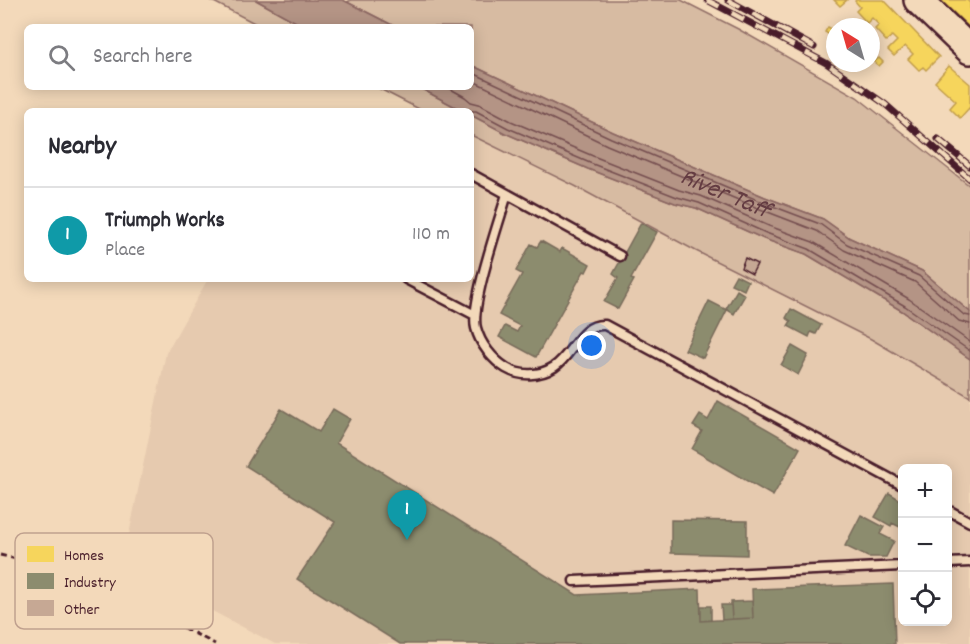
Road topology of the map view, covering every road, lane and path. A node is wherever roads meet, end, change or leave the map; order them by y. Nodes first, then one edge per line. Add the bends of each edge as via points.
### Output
1 (918, 0) edge
2 (970, 50) edge
3 (474, 176) edge
4 (507, 194) junction
5 (620, 256) dead end
6 (412, 282) edge
7 (475, 315) junction
8 (898, 483) edge
9 (952, 512) edge
10 (970, 522) edge
11 (0, 555) edge
12 (15, 559) edge
13 (970, 562) edge
14 (952, 563) edge
15 (898, 566) edge
16 (574, 581) dead end
17 (185, 629) edge
18 (214, 644) edge

1 - 2 main road
3 - 4 lane
4 - 5 lane
4 - 7 lane
6 - 7 lane
7 - 8 lane via 476,329 484,345 516,374 553,368 585,331 605,325
9 - 10 lane
11 - 12 path
13 - 14 lane
15 - 16 lane
17 - 18 path

